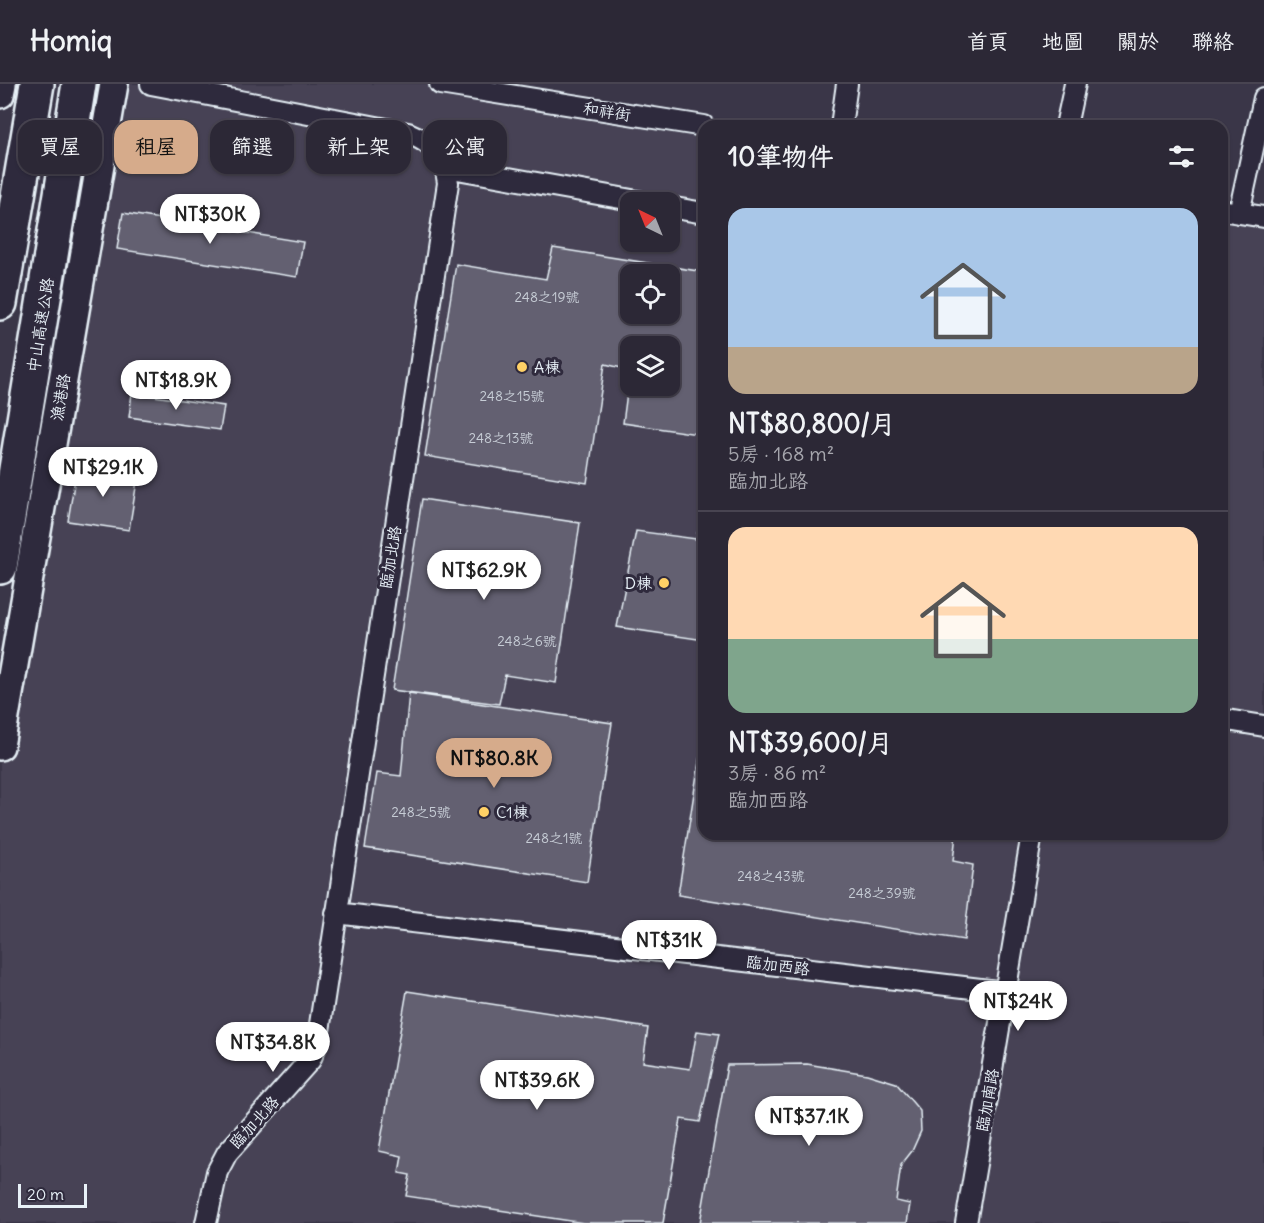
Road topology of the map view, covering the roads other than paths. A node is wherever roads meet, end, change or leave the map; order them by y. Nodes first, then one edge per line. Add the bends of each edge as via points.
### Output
1 (2, 84) edge
2 (37, 84) edge
3 (79, 84) edge
4 (114, 84) edge
5 (151, 84) edge
6 (440, 84) edge
7 (847, 84) edge
8 (1075, 84) edge
9 (0, 94) edge
10 (1264, 98) edge
11 (842, 120) edge
12 (1067, 120) edge
13 (698, 125) edge
14 (423, 139) edge
15 (446, 174) edge
16 (485, 174) edge
17 (620, 198) edge
18 (680, 209) edge
19 (1230, 211) edge
20 (698, 212) edge
21 (1264, 217) edge
22 (0, 303) edge
23 (0, 567) edge
24 (1228, 720) edge
25 (1264, 726) edge
26 (0, 746) edge
27 (1031, 840) edge
28 (336, 913) junction
29 (1006, 992) junction
30 (206, 1223) edge
31 (966, 1223) edge

1 - 9 street
2 - 22 highway
3 - 23 highway, 中山高速公路
4 - 26 street, 漁港路
5 - 14 street
6 - 13 street, 和祥街
7 - 11 street
8 - 12 street
10 - 19 street
15 - 28 street, 臨加北路
16 - 17 street
18 - 20 street
19 - 21 street
24 - 25 street
27 - 29 street, 臨加南路
28 - 29 street, 臨加西路
28 - 30 street, 臨加北路 via 317,1044 310,1060 227,1153 217,1172
29 - 31 street, 臨加南路

